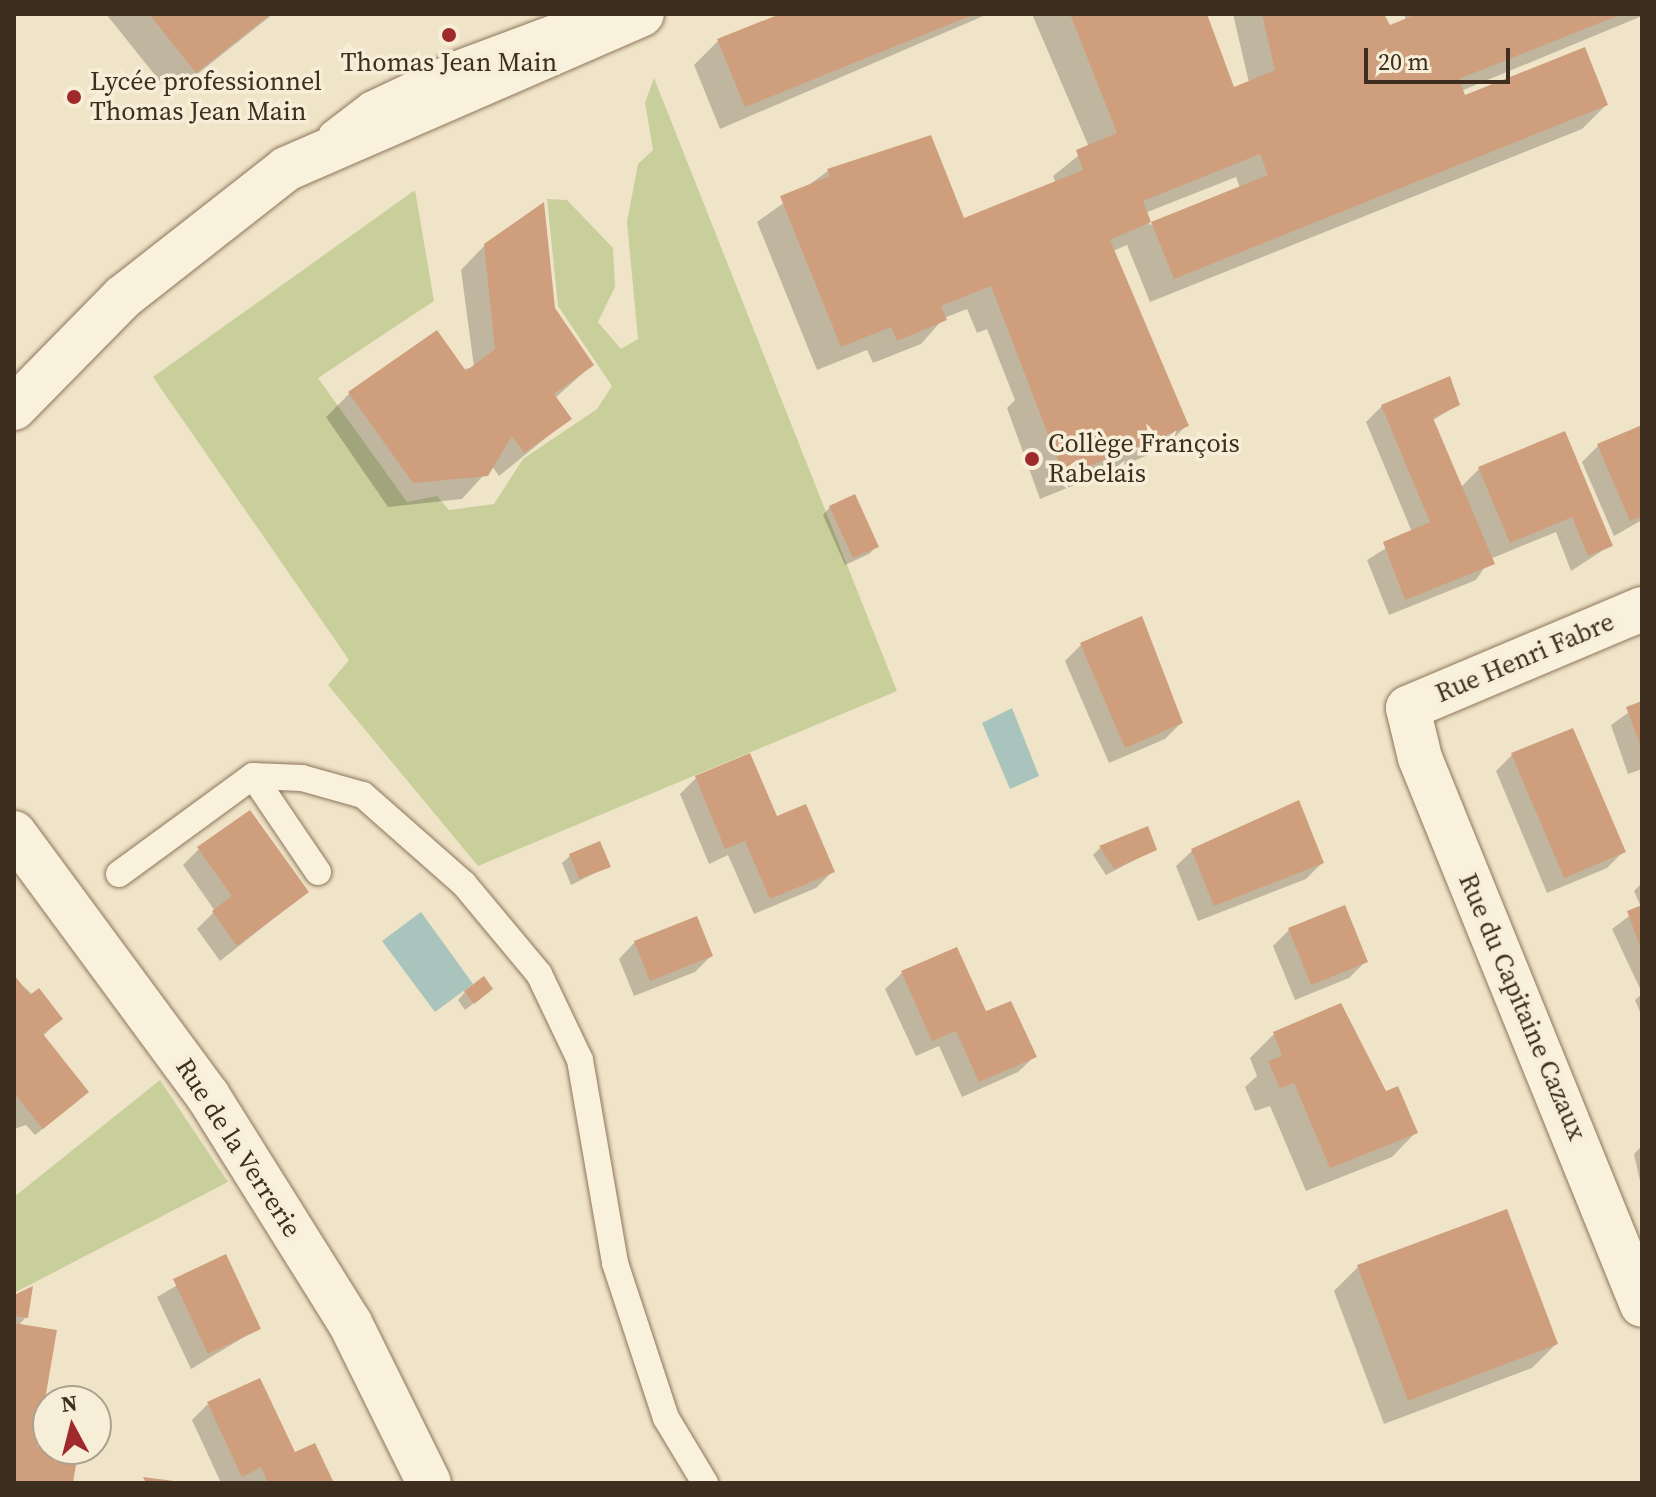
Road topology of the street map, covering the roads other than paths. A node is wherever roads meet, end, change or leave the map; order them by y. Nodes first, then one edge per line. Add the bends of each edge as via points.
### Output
1 (629, 18) edge
2 (14, 408) edge
3 (1642, 609) edge
4 (1408, 708) joint
5 (253, 776) junction
6 (14, 833) edge
7 (318, 872) dead end
8 (119, 874) dead end
9 (1640, 1296) edge
10 (429, 1483) edge
11 (705, 1483) edge

1 - 2 street via 286,169 123,297
3 - 4 street, Rue Henri Fabre
4 - 9 street, Rue du Capitaine Cazaux via 1420,758
5 - 7 lane
5 - 8 lane
5 - 11 lane via 302,778 363,795 464,884 539,974 580,1060 615,1263 666,1418
6 - 10 street, Rue de la Verrerie via 208,1096 350,1323

